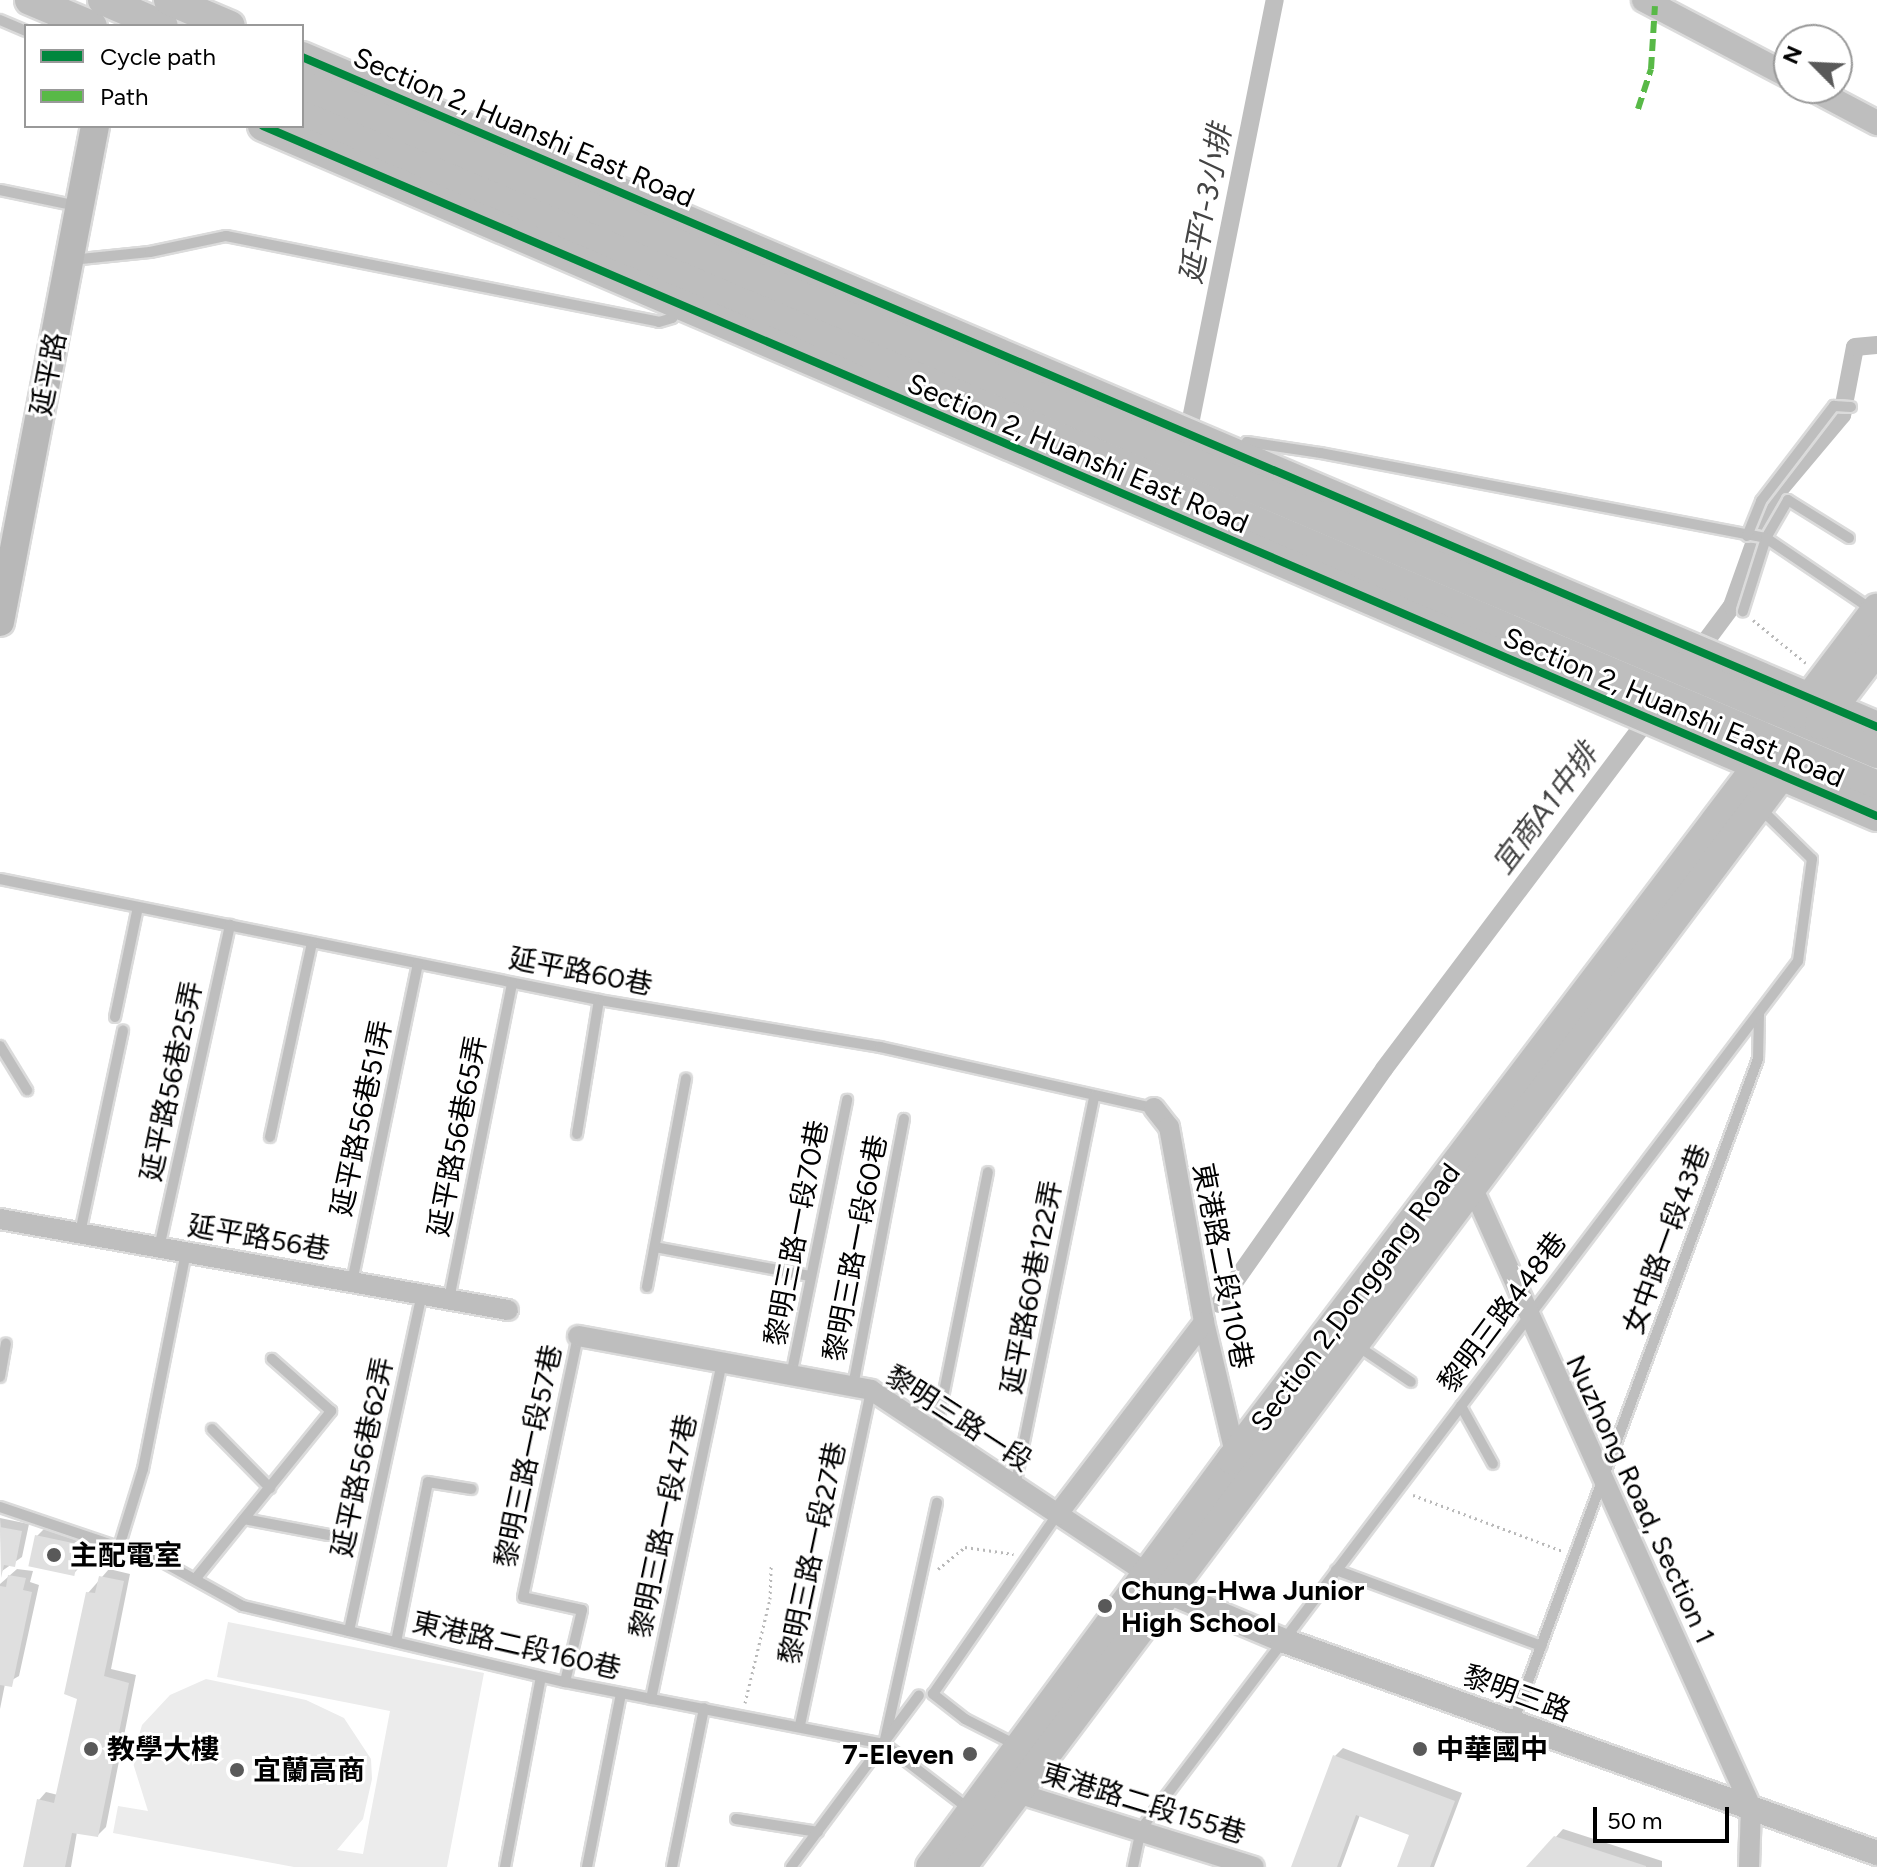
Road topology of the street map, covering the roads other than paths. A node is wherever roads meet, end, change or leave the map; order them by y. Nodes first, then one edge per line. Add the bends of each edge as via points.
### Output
1 (30, 0) edge
2 (169, 0) edge
3 (1644, 0) edge
4 (118, 7) edge
5 (0, 20) edge
6 (79, 21) edge
7 (158, 24) edge
8 (225, 24) edge
9 (24, 30) edge
10 (304, 58) edge
11 (1773, 68) edge
12 (304, 86) edge
13 (1841, 104) edge
14 (304, 117) edge
15 (1877, 123) edge
16 (95, 128) edge
17 (268, 128) edge
18 (0, 190) edge
19 (81, 206) junction
20 (706, 242) junction
21 (69, 261) junction
22 (686, 295) junction
23 (1851, 407) dead end
24 (1234, 467) junction
25 (1212, 518) junction
26 (1747, 536) junction
27 (1766, 538) junction
28 (1849, 538) dead end
29 (1876, 610) edge
30 (1743, 611) road end
31 (0, 622) edge
32 (1877, 649) edge
33 (1877, 727) edge
34 (1798, 731) junction
35 (1877, 753) edge
36 (1877, 786) edge
37 (1758, 806) junction
38 (1877, 816) edge
39 (0, 879) edge
40 (138, 907) junction
41 (230, 925) junction
42 (312, 942) junction
43 (418, 964) junction
44 (512, 983) junction
45 (599, 1000) junction
46 (1759, 1012) junction
47 (115, 1017) dead end
48 (123, 1031) dead end
49 (0, 1046) edge
50 (686, 1079) dead end
51 (27, 1090) dead end
52 (1094, 1096) junction
53 (847, 1100) dead end
54 (1154, 1108) joint
55 (904, 1119) dead end
56 (577, 1134) dead end
57 (270, 1137) dead end
58 (1461, 1158) junction
59 (988, 1172) dead end
60 (1471, 1187) junction
61 (0, 1219) edge
62 (80, 1233) junction
63 (655, 1247) junction
64 (159, 1248) junction
65 (186, 1252) junction
66 (810, 1276) junction
67 (352, 1282) junction
68 (647, 1287) dead end
69 (422, 1294) junction
70 (449, 1299) junction
71 (508, 1310) dead end
72 (1528, 1320) junction
73 (1204, 1322) junction
74 (578, 1336) joint
75 (6, 1344) dead end
76 (1353, 1344) junction
77 (272, 1359) dead end
78 (722, 1363) junction
79 (791, 1376) junction
80 (0, 1377) edge
81 (1411, 1382) dead end
82 (862, 1388) junction
83 (1461, 1406) junction
84 (212, 1429) dead end
85 (936, 1432) junction
86 (1493, 1464) dead end
87 (1243, 1467) junction
88 (1601, 1481) junction
89 (1015, 1487) junction
90 (270, 1488) junction
91 (471, 1489) dead end
92 (937, 1503) dead end
93 (0, 1507) edge
94 (1057, 1515) junction
95 (244, 1519) junction
96 (329, 1535) dead end
97 (119, 1547) junction
98 (1336, 1570) junction
99 (196, 1578) junction
100 (1156, 1582) junction
101 (349, 1631) junction
102 (1282, 1640) junction
103 (396, 1642) junction
104 (1541, 1646) junction
105 (541, 1677) junction
106 (565, 1682) junction
107 (621, 1693) junction
108 (919, 1695) dead end
109 (651, 1699) junction
110 (704, 1708) junction
111 (1512, 1724) junction
112 (800, 1725) junction
113 (884, 1744) junction
114 (1019, 1746) junction
115 (1017, 1793) junction
116 (1751, 1807) junction
117 (972, 1811) junction
118 (736, 1819) dead end
119 (1141, 1829) junction
120 (818, 1832) junction
121 (1877, 1853) edge
122 (1212, 1860) edge
123 (505, 1867) edge
124 (587, 1867) edge
125 (672, 1867) edge
126 (791, 1867) edge
127 (931, 1867) edge
128 (961, 1867) edge
129 (1133, 1867) edge
130 (1254, 1867) edge
131 (1749, 1867) edge

1 - 6 main road
2 - 8 main road
3 - 11 street
4 - 7 main road
5 - 9 lane
10 - 20 main road, Section 2, Huanshi East Road
12 - 20 main road, Section 2, Huanshi East Road
13 - 15 street
14 - 22 main road, Section 2, Huanshi East Road
16 - 19 main road, 延平路
17 - 22 main road, Section 2, Huanshi East Road
18 - 19 lane
19 - 21 main road, 延平路
20 - 22 lane
20 - 24 main road, Section 2, Huanshi East Road
21 - 22 lane via 226,236 659,322 672,318
21 - 31 main road, 延平路
22 - 25 main road, Section 2, Huanshi East Road
23 - 26 lane via 1834,406 1761,501
24 - 25 main road
24 - 26 lane via 1247,442
24 - 34 main road, Section 2, Huanshi East Road
25 - 34 main road, Section 2, Huanshi East Road
26 - 27 lane
27 - 28 lane via 1788,500
27 - 29 lane
27 - 30 lane
29 - 34 main road
32 - 34 main road
33 - 34 main road, Section 2, Huanshi East Road
34 - 35 main road, Section 2, Huanshi East Road
34 - 36 main road, Section 2, Huanshi East Road
34 - 37 main road, Section 2,Donggang Road
34 - 38 main road, Section 2, Huanshi East Road
34 - 58 main road, Section 2,Donggang Road
37 - 46 lane, 黎明三路448巷 via 1812,859 1798,961
37 - 60 main road, Section 2,Donggang Road
39 - 40 lane, 延平路60巷
40 - 41 lane, 延平路60巷
40 - 47 lane
41 - 42 lane, 延平路60巷
41 - 64 lane, 延平路56巷25弄
42 - 43 lane, 延平路60巷
42 - 57 lane
43 - 44 lane, 延平路60巷
43 - 67 lane, 延平路56巷51弄
44 - 45 lane, 延平路60巷
44 - 70 lane, 延平路56巷65弄
45 - 52 lane, 延平路60巷 via 880,1047
45 - 56 lane
46 - 72 lane, 黎明三路448巷
46 - 88 lane, 女中路一段43巷 via 1758,1059
48 - 62 lane
49 - 51 lane
50 - 63 lane
52 - 54 lane, 延平路60巷
52 - 89 lane, 延平路60巷122弄
53 - 66 lane, 黎明三路一段70巷
54 - 73 street, 東港路二段110巷 via 1169,1127
55 - 82 lane, 黎明三路一段60巷
58 - 60 street, Nuzhong Road, Section 1
58 - 87 main road, Section 2,Donggang Road
59 - 85 lane
60 - 72 street, Nuzhong Road, Section 1
60 - 76 main road, Section 2,Donggang Road
61 - 62 street, 延平路56巷
62 - 64 street, 延平路56巷
63 - 66 lane
63 - 68 lane
64 - 65 street, 延平路56巷
65 - 67 street, 延平路56巷
65 - 97 lane via 143,1469
66 - 79 lane, 黎明三路一段70巷
67 - 69 street, 延平路56巷
69 - 70 street, 延平路56巷
69 - 101 lane, 延平路56巷62弄
70 - 71 street, 延平路56巷
72 - 83 lane, 黎明三路448巷
72 - 88 street, Nuzhong Road, Section 1
73 - 87 street, 東港路二段110巷
73 - 94 street
74 - 78 street, 黎明三路一段
74 - 106 lane, 黎明三路一段57巷 via 523,1597 582,1610
75 - 80 lane
76 - 81 lane
76 - 87 main road, Section 2,Donggang Road
77 - 90 lane via 331,1411
78 - 79 street, 黎明三路一段
78 - 109 lane, 黎明三路一段47巷
79 - 82 street, 黎明三路一段
82 - 85 street, 黎明三路一段
82 - 112 lane, 黎明三路一段27巷
83 - 86 lane
83 - 98 lane, 黎明三路448巷
84 - 90 lane
85 - 89 street, 黎明三路一段
87 - 100 main road, Section 2,Donggang Road
88 - 104 lane, 女中路一段43巷
88 - 116 street, Nuzhong Road, Section 1
89 - 94 street, 黎明三路一段
90 - 95 lane
91 - 103 lane via 428,1482
92 - 113 lane
93 - 97 lane, 東港路二段160巷
94 - 100 street, 黎明三路一段
94 - 114 lane via 933,1694 965,1719
95 - 96 lane
95 - 99 lane
97 - 99 lane, 東港路二段160巷
98 - 102 lane, 黎明三路448巷
98 - 104 lane
99 - 101 lane, 東港路二段160巷 via 243,1606
100 - 102 street, 黎明三路
100 - 114 main road, Section 2,Donggang Road
100 - 115 main road, Section 2,Donggang Road
101 - 103 lane, 東港路二段160巷
102 - 111 street, 黎明三路
102 - 119 lane, 黎明三路448巷
103 - 105 lane, 東港路二段160巷
104 - 111 lane, 女中路一段43巷
105 - 106 lane, 東港路二段160巷
105 - 123 lane
106 - 107 lane, 東港路二段160巷
107 - 109 lane, 東港路二段160巷
107 - 124 lane
108 - 113 lane
109 - 110 lane, 東港路二段160巷
110 - 112 lane, 東港路二段160巷
110 - 125 lane
111 - 116 street, 黎明三路
112 - 113 lane, 東港路二段160巷
113 - 117 lane, 東港路二段160巷
113 - 120 lane
114 - 115 lane
114 - 117 main road, Section 2,Donggang Road
115 - 117 lane
115 - 119 street, 東港路二段155巷
115 - 128 main road, Section 2,Donggang Road
116 - 121 street, 黎明三路
116 - 131 street, Nuzhong Road, Section 1
117 - 127 main road, Section 2,Donggang Road
118 - 120 lane
119 - 122 street, 東港路二段155巷
119 - 129 lane
120 - 126 lane
122 - 130 street, 東港路二段155巷

